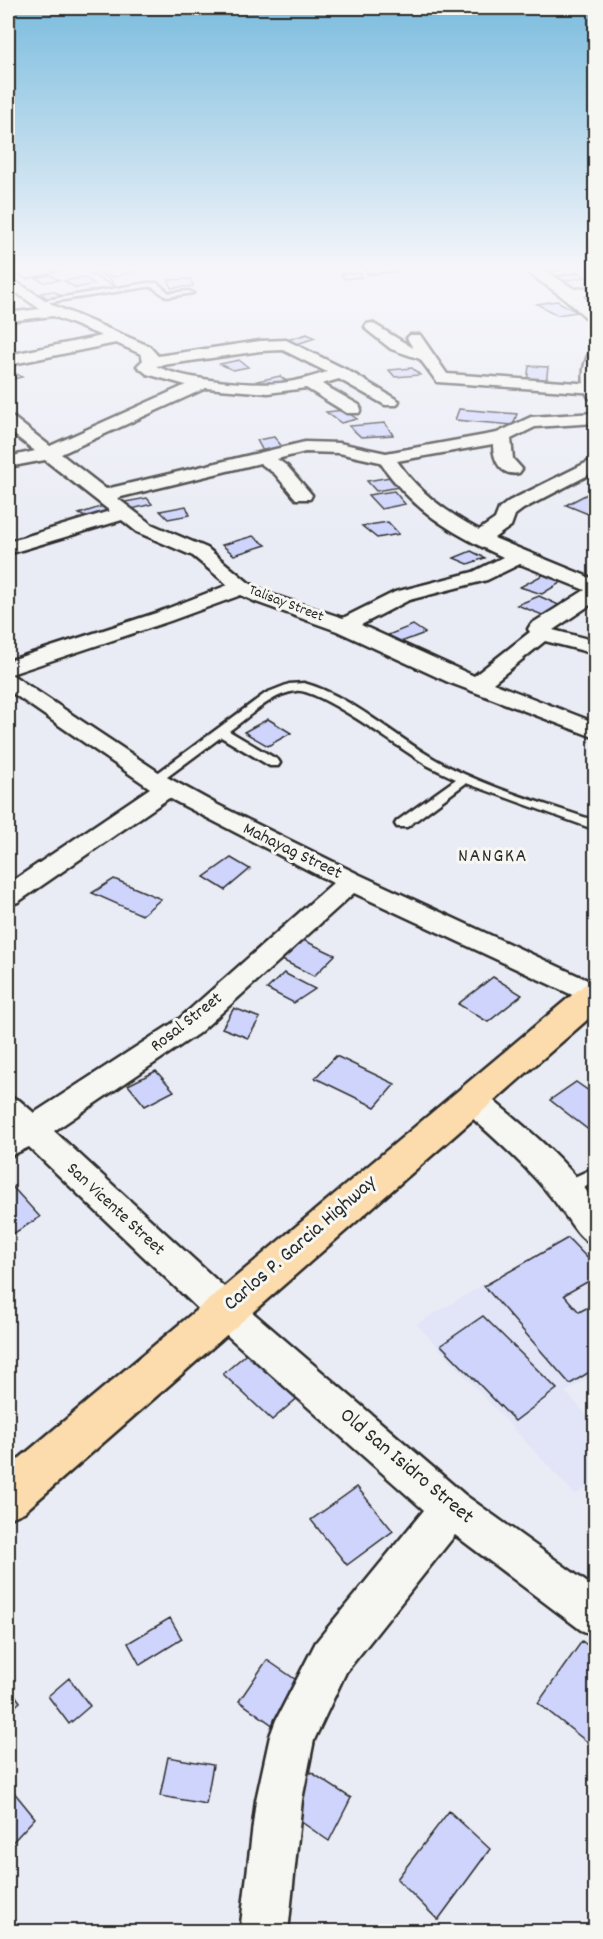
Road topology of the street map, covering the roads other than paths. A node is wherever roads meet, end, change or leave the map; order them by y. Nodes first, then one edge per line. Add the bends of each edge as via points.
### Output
1 (25, 356) edge
2 (151, 356) edge
3 (188, 356) edge
4 (200, 356) edge
5 (253, 356) edge
6 (309, 356) edge
7 (427, 356) edge
8 (596, 356) edge
9 (8, 360) edge
10 (260, 361) dead end
11 (152, 362) junction
12 (279, 373) dead end
13 (342, 373) junction
14 (204, 383) junction
15 (303, 384) junction
16 (248, 388) junction
17 (594, 391) edge
18 (391, 401) dead end
19 (352, 409) dead end
20 (596, 418) edge
21 (8, 422) edge
22 (502, 436) junction
23 (46, 454) junction
24 (264, 458) junction
25 (386, 458) junction
26 (8, 462) edge
27 (596, 463) edge
28 (513, 469) dead end
29 (573, 475) junction
30 (596, 485) edge
31 (303, 495) dead end
32 (101, 496) junction
33 (124, 513) junction
34 (480, 538) junction
35 (8, 549) edge
36 (521, 555) junction
37 (242, 587) junction
38 (596, 587) edge
39 (596, 592) edge
40 (345, 626) junction
41 (542, 633) junction
42 (596, 648) edge
43 (8, 668) edge
44 (8, 680) edge
45 (477, 685) junction
46 (596, 731) edge
47 (222, 732) junction
48 (274, 763) dead end
49 (465, 778) junction
50 (160, 784) junction
51 (402, 824) dead end
52 (596, 826) edge
53 (351, 881) junction
54 (8, 896) edge
55 (595, 995) edge
56 (471, 1099) junction
57 (15, 1128) edge
58 (596, 1174) edge
59 (564, 1190) junction
60 (596, 1232) edge
61 (224, 1310) junction
62 (8, 1497) edge
63 (451, 1508) junction
64 (596, 1615) edge
65 (264, 1932) edge

1 - 9 street
2 - 11 street
3 - 11 street
4 - 16 street
5 - 10 street
6 - 13 street
7 - 17 street via 438,375 449,380
8 - 17 main road
11 - 14 street via 145,366 149,371
12 - 15 street
13 - 15 street
13 - 18 street
14 - 16 street
14 - 23 street
15 - 16 street
15 - 19 street
20 - 22 street via 531,422
21 - 23 street, Talisay Street
22 - 25 street
22 - 28 street via 502,458
23 - 26 street
23 - 32 street, Talisay Street
24 - 25 street via 324,446
24 - 31 street
24 - 32 street
25 - 34 street via 412,495
27 - 29 street
29 - 30 street
29 - 34 street via 516,505 506,513 504,522
32 - 33 street, Talisay Street
33 - 35 street
33 - 37 street, Talisay Street via 144,528 200,552
34 - 36 street
36 - 38 street
36 - 40 street via 480,576 402,596
37 - 40 street, Talisay Street
37 - 43 street
39 - 41 street via 545,623 539,629
40 - 45 street, Talisay Street
41 - 42 street
41 - 45 street
44 - 50 street, Mahayag Street
45 - 46 street, Talisay Street
47 - 48 lane
47 - 49 lane via 280,691 304,687 330,698 434,764
47 - 50 lane
49 - 51 lane
49 - 52 lane
50 - 53 street, Mahayag Street
50 - 54 street
53 - 55 street, Mahayag Street
53 - 57 street, Rosal Street via 189,1026 127,1069
55 - 56 highway, Carlos P. Garcia Highway
56 - 59 street via 536,1156
56 - 61 highway, Carlos P. Garcia Highway
57 - 61 street, San Vicente Street
58 - 59 lane
59 - 60 street
61 - 62 highway, Carlos P. Garcia Highway
61 - 63 street, Old San Isidro Street
63 - 64 street, Old San Isidro Street
63 - 65 street via 331,1657 292,1736 279,1800

